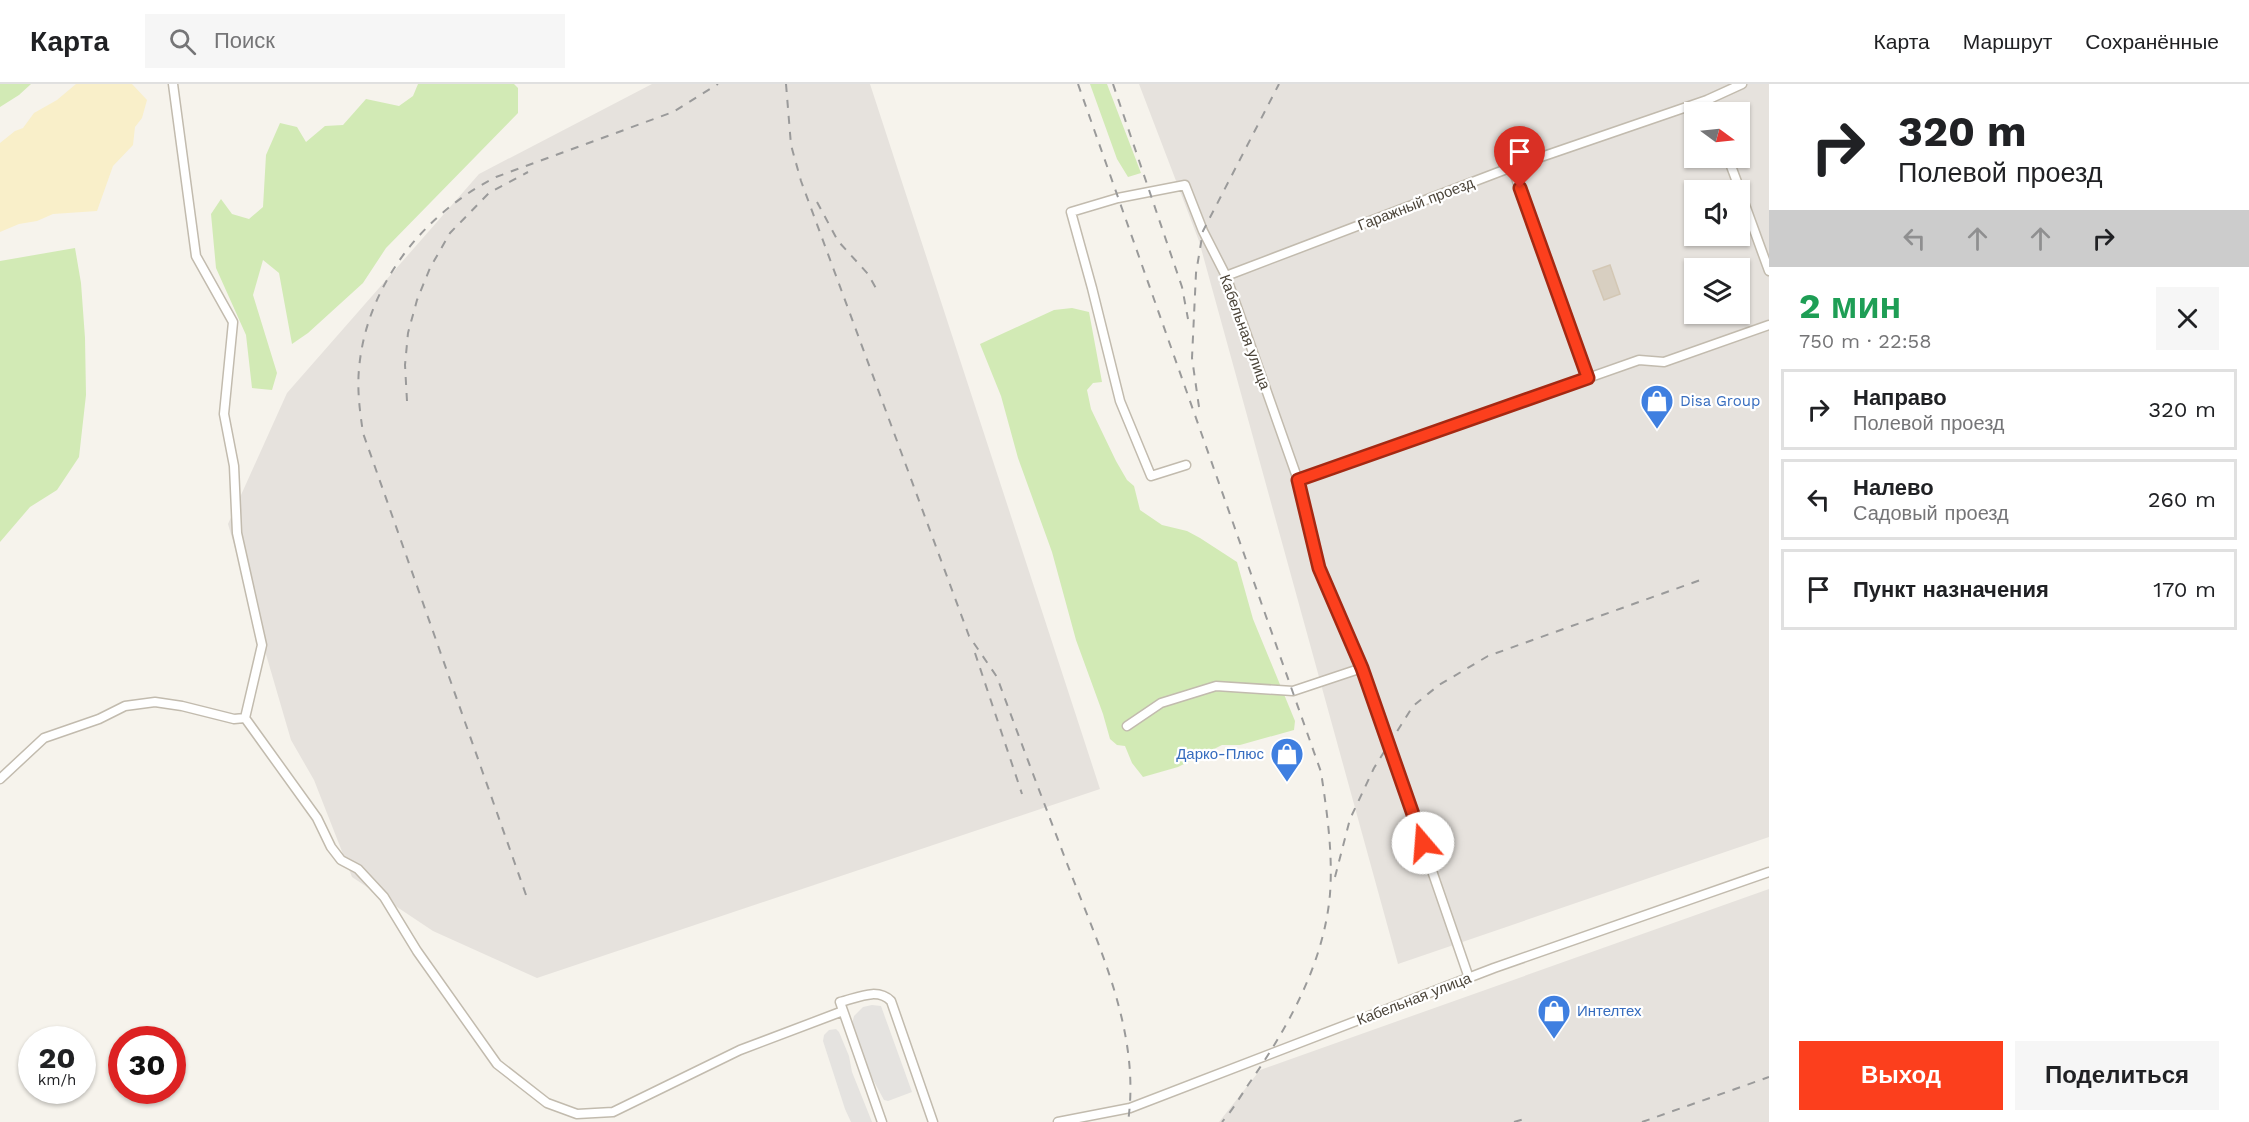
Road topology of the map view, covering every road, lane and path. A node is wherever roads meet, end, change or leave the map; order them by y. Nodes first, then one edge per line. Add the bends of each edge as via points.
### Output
1 (173, 84) edge
2 (1742, 84) edge
3 (1707, 100) joint
4 (1512, 167) junction
5 (1750, 219) edge
6 (1769, 271) edge
7 (1226, 276) junction
8 (1769, 325) edge
9 (1588, 378) junction
10 (1186, 465) dead end
11 (1298, 480) junction
12 (1362, 668) junction
13 (246, 718) junction
14 (1127, 726) dead end
15 (0, 779) edge
16 (1769, 872) edge
17 (1469, 978) junction
18 (843, 1011) junction
19 (882, 1122) edge
20 (933, 1122) edge
21 (1058, 1122) edge

1 - 13 street via 196,256 233,322 224,414 234,466 237,533 262,645
2 - 3 street, Гаражный проезд
3 - 4 street, Гаражный проезд
4 - 7 street, Гаражный проезд
4 - 9 street
5 - 6 street
7 - 10 street, Кабельная улица via 1185,185 1071,212 1120,401 1151,476
7 - 11 street, Кабельная улица
8 - 9 street via 1664,362 1639,360
9 - 11 street
11 - 12 street, Кабельная улица via 1319,568
12 - 14 street via 1293,691 1216,686 1161,703
12 - 17 street, Кабельная улица
13 - 15 street via 234,719 155,702 125,706 44,738
13 - 18 street via 317,818 341,860 358,869 384,897 497,1064 547,1103 577,1114 613,1112 740,1050
16 - 17 street, Кабельная улица
17 - 21 street, Кабельная улица via 1130,1108
18 - 19 street
18 - 20 street via 840,1002 873,993 889,998

